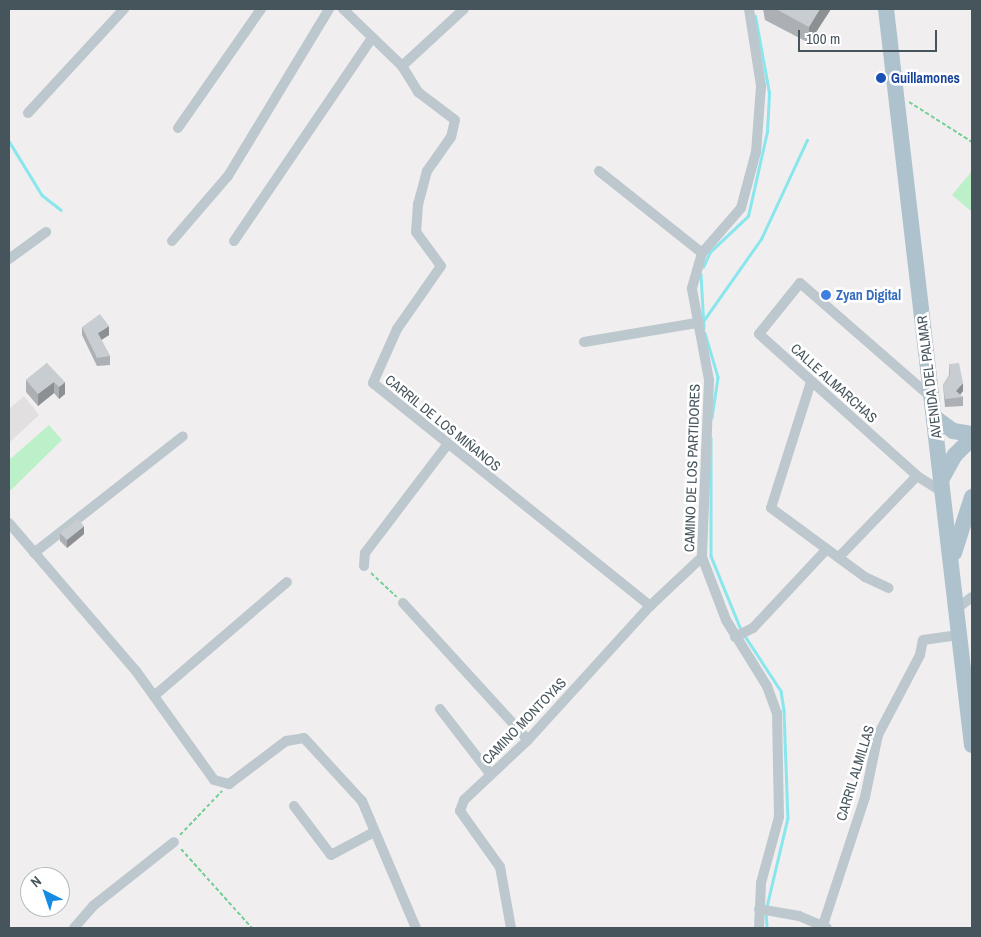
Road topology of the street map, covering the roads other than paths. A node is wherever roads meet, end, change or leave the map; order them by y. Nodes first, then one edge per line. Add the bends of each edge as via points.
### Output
1 (124, 9) edge
2 (261, 9) edge
3 (329, 9) edge
4 (343, 9) edge
5 (464, 9) edge
6 (749, 9) edge
7 (886, 9) edge
8 (372, 38) junction
9 (402, 66) junction
10 (28, 114) dead end
11 (178, 128) dead end
12 (599, 171) dead end
13 (46, 232) dead end
14 (172, 241) dead end
15 (234, 241) dead end
16 (702, 253) junction
17 (9, 259) edge
18 (696, 323) junction
19 (584, 342) dead end
20 (811, 382) junction
21 (932, 398) junction
22 (934, 417) junction
23 (972, 434) edge
24 (183, 436) dead end
25 (972, 438) edge
26 (447, 445) junction
27 (916, 476) junction
28 (942, 486) junction
29 (972, 497) edge
30 (967, 519) edge
31 (9, 523) edge
32 (827, 549) junction
33 (34, 552) junction
34 (702, 556) junction
35 (839, 557) junction
36 (951, 565) junction
37 (364, 566) road end
38 (287, 582) dead end
39 (889, 588) dead end
40 (972, 597) edge
41 (403, 603) road end
42 (650, 606) junction
43 (956, 610) junction
44 (959, 635) junction
45 (735, 638) junction
46 (154, 696) junction
47 (440, 709) dead end
48 (528, 740) junction
49 (972, 746) edge
50 (491, 775) junction
51 (294, 806) dead end
52 (374, 832) junction
53 (174, 842) road end
54 (759, 909) junction
55 (825, 927) edge
56 (74, 928) edge
57 (416, 928) edge
58 (511, 928) edge
59 (759, 928) edge

1 - 10 street
2 - 11 street
3 - 14 street via 228,176
4 - 8 street
5 - 9 street
6 - 16 street, CAMINO DE LOS PARTIDORES via 761,86 756,152 742,208
7 - 21 main road, AVENIDA DEL PALMAR
8 - 9 street
8 - 15 street
9 - 26 street, CARRIL DE LOS MIÑANOS via 418,92 452,115 454,128 427,171 418,204 416,232 441,266 397,329 373,383
12 - 16 street
13 - 17 street
16 - 18 street, CAMINO DE LOS PARTIDORES via 692,289
18 - 19 street
18 - 34 street, CAMINO DE LOS PARTIDORES via 709,380
20 - 21 street, CALLE ALMARCHAS via 759,334 800,283
20 - 27 street, CALLE ALMARCHAS
20 - 32 street via 771,508
21 - 22 main road, AVENIDA DEL PALMAR
22 - 23 main road via 953,431
22 - 28 main road, AVENIDA DEL PALMAR
24 - 33 street
25 - 28 main road via 955,455
26 - 37 street via 365,554
26 - 42 street, CARRIL DE LOS MIÑANOS
27 - 28 street, CALLE ALMARCHAS
27 - 35 street
28 - 36 main road, AVENIDA DEL PALMAR
29 - 30 main road
30 - 36 main road
31 - 33 street
32 - 35 street
32 - 45 street via 753,628
33 - 46 street
34 - 42 street, CAMINO MONTOYAS
34 - 45 street, CAMINO DE LOS PARTIDORES
35 - 39 street
36 - 43 main road, AVENIDA DEL PALMAR
38 - 46 street
40 - 43 street
41 - 48 street
42 - 48 street, CAMINO MONTOYAS
43 - 44 main road, AVENIDA DEL PALMAR
44 - 49 main road, AVENIDA DEL PALMAR
44 - 55 street, CARRIL ALMILLAS via 923,640 920,655 878,735 865,797
45 - 54 street, CAMINO DE LOS PARTIDORES via 772,695 778,713 779,817
46 - 52 street via 214,780 229,784 286,741 304,738 362,801
47 - 50 street
48 - 50 street, CAMINO MONTOYAS
50 - 58 street, CAMINO MONTOYAS via 464,800 460,811 500,867
51 - 52 street via 331,855
52 - 57 street
53 - 56 street via 92,906
54 - 55 street, CARRIL ALMILLAS
54 - 59 street, CAMINO DE LOS PARTIDORES

